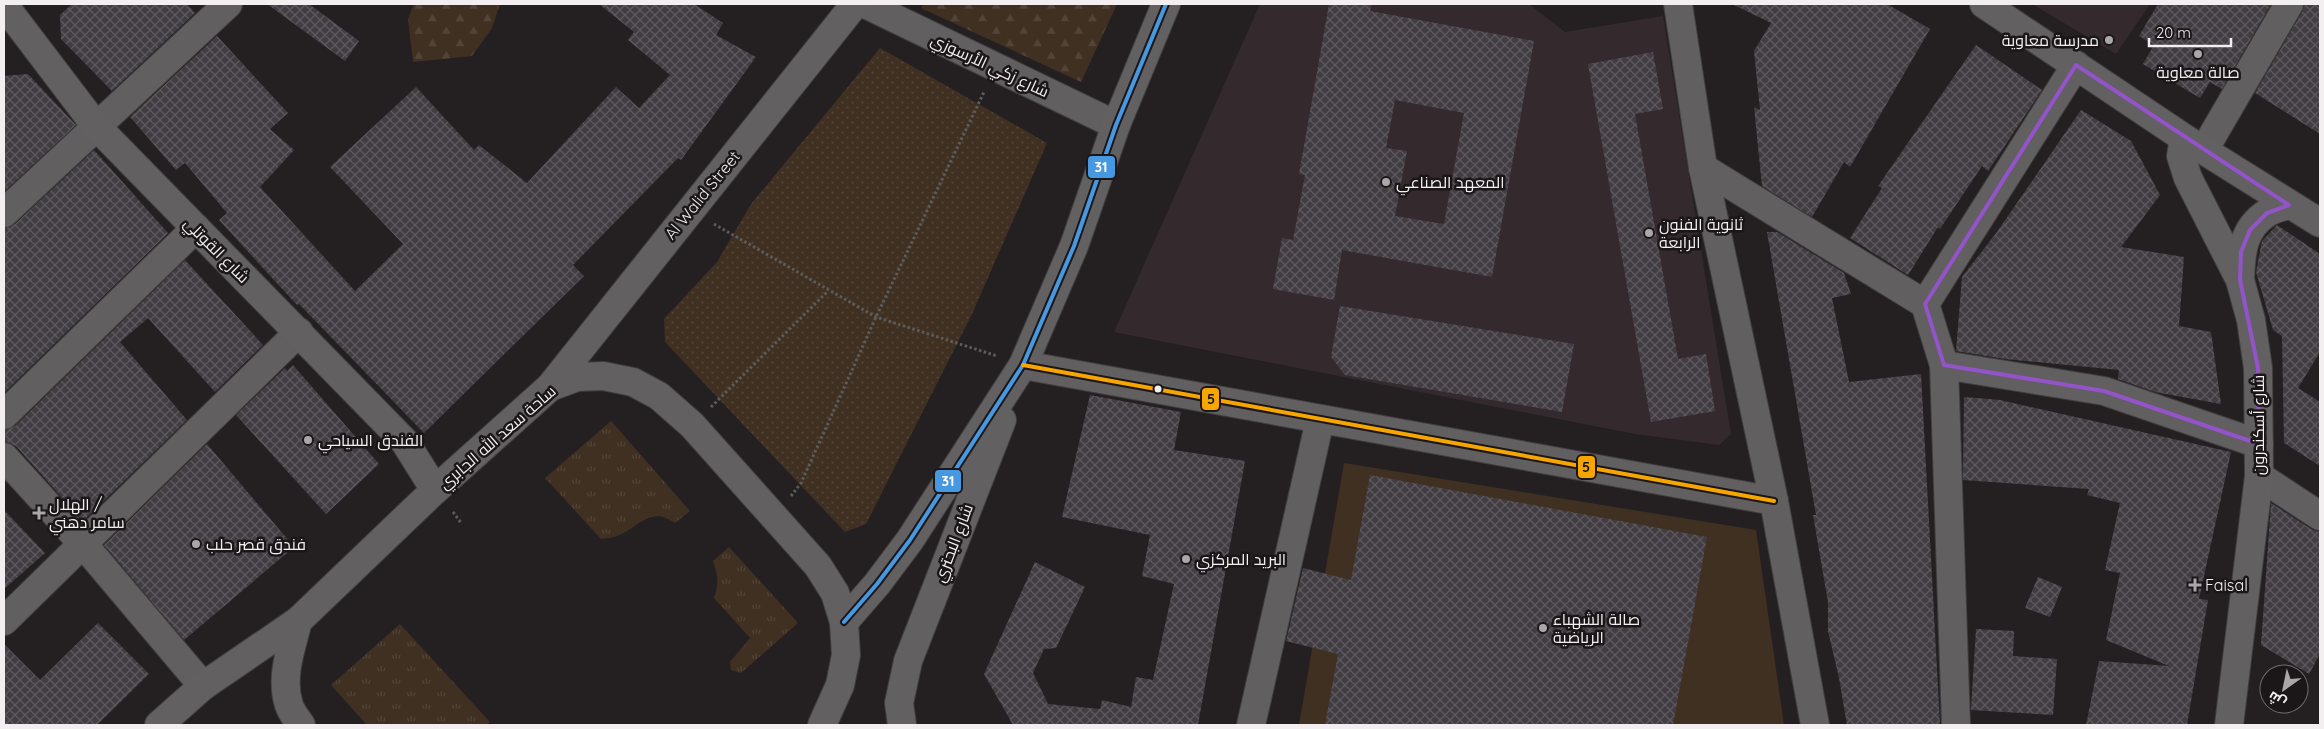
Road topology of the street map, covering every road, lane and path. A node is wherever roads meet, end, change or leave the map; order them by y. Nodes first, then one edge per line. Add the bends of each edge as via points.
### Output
1 (228, 4) edge
2 (855, 4) edge
3 (865, 4) edge
4 (1166, 4) edge
5 (1678, 4) edge
6 (1984, 4) edge
7 (2289, 4) edge
8 (7, 8) edge
9 (2076, 65) junction
10 (997, 67) junction
11 (1116, 125) junction
12 (96, 126) junction
13 (2194, 144) junction
14 (1703, 168) junction
15 (2289, 205) junction
16 (690, 210) junction
17 (4, 213) edge
18 (2320, 223) edge
19 (196, 228) junction
20 (2240, 280) junction
21 (828, 291) junction
22 (1925, 304) junction
23 (876, 317) junction
24 (298, 332) junction
25 (1023, 365) junction
26 (1944, 365) junction
27 (550, 387) junction
28 (4, 415) edge
29 (1320, 420) junction
30 (692, 425) junction
31 (2260, 444) junction
32 (4, 457) edge
33 (2259, 476) junction
34 (435, 490) junction
35 (1774, 500) junction
36 (2320, 516) edge
37 (775, 518) junction
38 (83, 544) junction
39 (4, 621) edge
40 (298, 622) junction
41 (844, 622) junction
42 (203, 686) junction
43 (159, 725) edge
44 (301, 725) edge
45 (822, 725) edge
46 (902, 725) edge
47 (1251, 725) edge
48 (1815, 725) edge
49 (1956, 725) edge
50 (2229, 725) edge

1 - 12 street
2 - 16 main road, Al Walid Street
3 - 10 street, شارع زكي الأرسوزي
4 - 11 main road
5 - 14 street
6 - 9 main road
7 - 13 street
8 - 12 main road, شارع القوتلي
9 - 13 main road
9 - 22 street
10 - 11 street, شارع زكي الأرسوزي
10 - 23 path
11 - 25 main road via 1074,246
12 - 17 street
12 - 19 main road, شارع القوتلي
13 - 15 main road
13 - 20 main road, شارع أسكندرون via 2181,156 2188,178
14 - 22 street
14 - 35 street
15 - 18 main road
15 - 20 main road via 2267,213 2250,230 2241,252
16 - 21 path
16 - 27 main road, Al Walid Street
19 - 24 main road, شارع القوتلي
19 - 28 street
20 - 31 main road, شارع أسكندرون via 2258,368
21 - 23 path
21 - 30 path
22 - 26 street
23 - 25 path
23 - 37 path via 801,483
24 - 34 main road, شارع القوتلي via 405,442
24 - 38 street
25 - 29 street
25 - 41 main road via 910,540
25 - 46 main road, شارع البحتري via 908,662 899,702
26 - 31 street via 2104,391
26 - 49 street
27 - 30 main road, ساحة سعد الله الجابري via 577,377 604,376 633,382 659,396
27 - 34 main road, ساحة سعد الله الجابري
29 - 35 street
29 - 47 street
30 - 37 main road, ساحة سعد الله الجابري
31 - 33 main road, شارع أسكندرون
32 - 38 street
33 - 36 street
33 - 50 main road, شارع أسكندرون
34 - 40 main road, ساحة سعد الله الجابري
35 - 48 street
37 - 41 main road, ساحة سعد الله الجابري via 818,566 835,593
38 - 39 street
38 - 42 street
40 - 42 main road
40 - 44 main road, ساحة سعد الله الجابري via 285,680 289,706
41 - 45 main road, ساحة سعد الله الجابري via 846,655 840,685
42 - 43 main road

